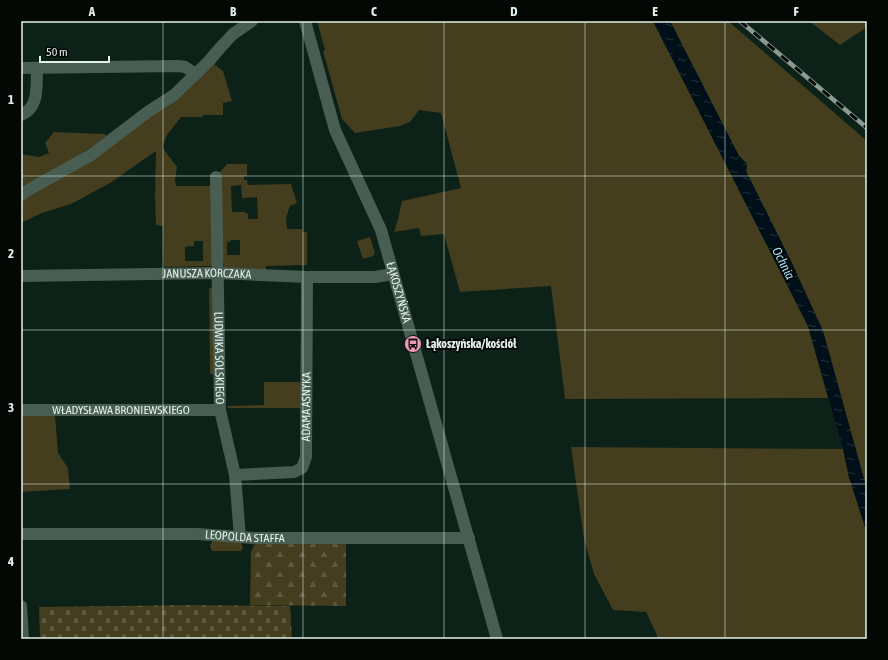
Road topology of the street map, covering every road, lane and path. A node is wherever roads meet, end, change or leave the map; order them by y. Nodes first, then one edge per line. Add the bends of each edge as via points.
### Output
1 (252, 21) edge
2 (305, 21) edge
3 (21, 68) edge
4 (37, 68) junction
5 (196, 74) junction
6 (21, 115) edge
7 (216, 177) dead end
8 (21, 195) edge
9 (217, 273) junction
10 (393, 274) junction
11 (21, 276) edge
12 (307, 277) junction
13 (21, 410) edge
14 (220, 410) junction
15 (235, 475) junction
16 (21, 534) edge
17 (240, 537) junction
18 (469, 538) junction
19 (21, 606) edge
20 (23, 639) edge
21 (498, 639) edge

1 - 5 street via 233,34
2 - 10 street, ŁĄKOSZYŃSKA via 335,130 380,230
3 - 4 street
4 - 5 street via 178,66
4 - 6 street via 35,100 32,108
5 - 8 street via 174,95 91,155
7 - 9 street, LUDWIKA SOLSKIEGO
9 - 11 street, JANUSZA KORCZAKA
9 - 12 street, JANUSZA KORCZAKA
9 - 14 street, LUDWIKA SOLSKIEGO
10 - 12 street, JANUSZA KORCZAKA via 375,277
10 - 18 street, ŁĄKOSZYŃSKA
12 - 15 street, ADAMA ASNYKA via 306,456 302,468 294,472
13 - 14 street, WŁADYSŁAWA BRONIEWSKIEGO
14 - 15 street, LUDWIKA SOLSKIEGO
15 - 17 street, LUDWIKA SOLSKIEGO
16 - 17 street, LEOPOLDA STAFFA via 197,534
17 - 18 street, LEOPOLDA STAFFA
18 - 21 street, ŁĄKOSZYŃSKA
19 - 20 street

